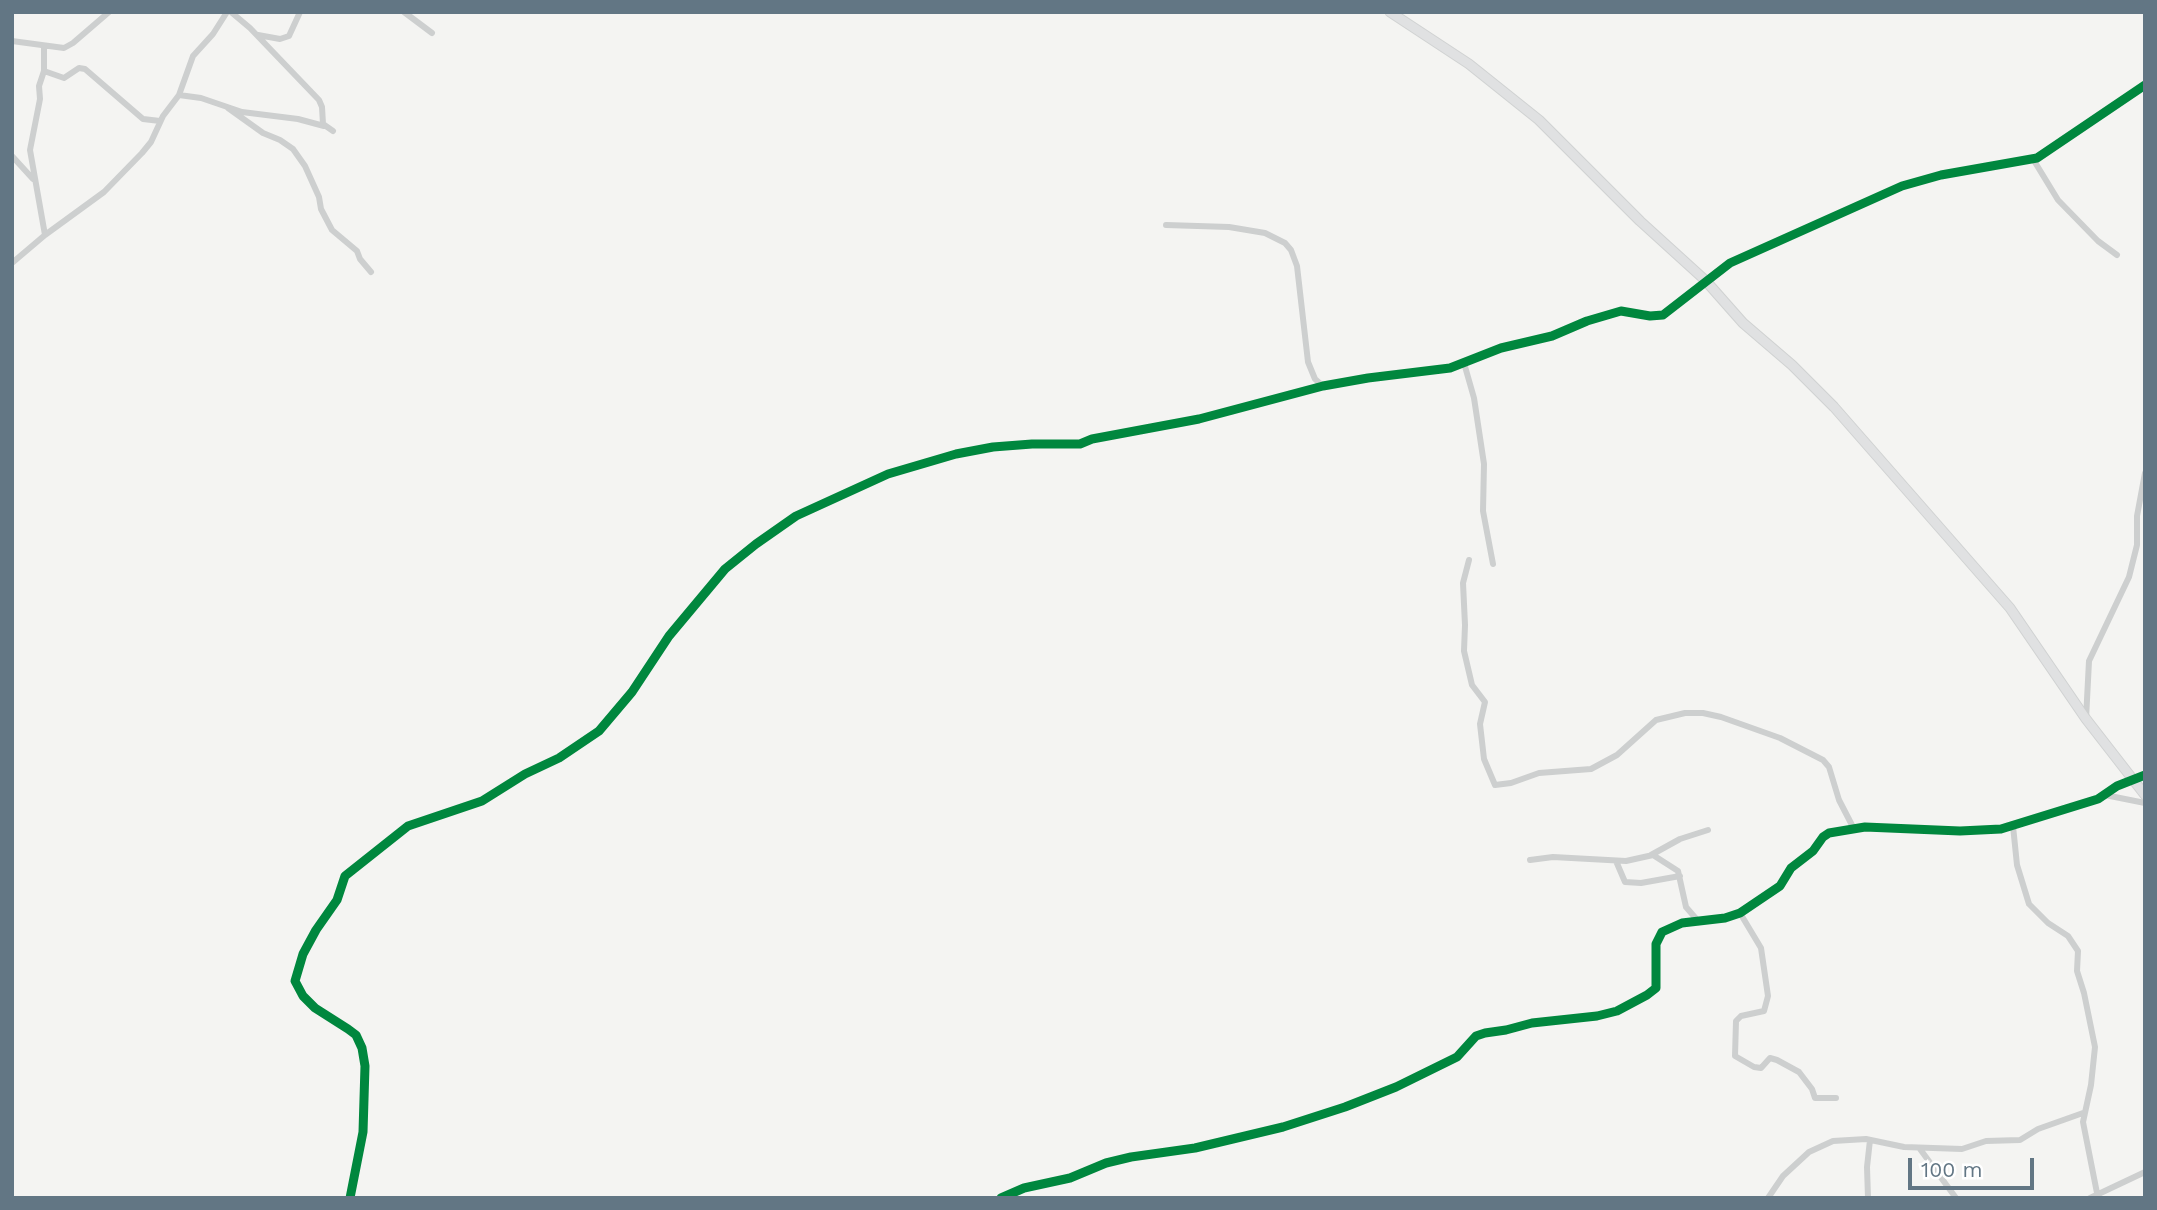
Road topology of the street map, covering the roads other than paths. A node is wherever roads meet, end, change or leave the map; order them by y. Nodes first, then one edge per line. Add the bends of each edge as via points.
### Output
1 (109, 12) edge
2 (229, 12) edge
3 (300, 12) edge
4 (404, 12) edge
5 (1390, 12) edge
6 (432, 33) dead end
7 (256, 35) junction
8 (12, 41) edge
9 (44, 47) junction
10 (44, 71) junction
11 (2145, 85) edge
12 (179, 95) junction
13 (228, 108) junction
14 (160, 121) junction
15 (324, 126) junction
16 (332, 131) dead end
17 (12, 156) edge
18 (2033, 159) junction
19 (34, 181) junction
20 (1166, 225) dead end
21 (45, 235) junction
22 (2117, 255) dead end
23 (12, 264) edge
24 (371, 272) dead end
25 (1705, 280) junction
26 (1464, 363) junction
27 (1323, 386) junction
28 (2145, 472) edge
29 (1469, 560) dead end
30 (1493, 564) dead end
31 (2086, 719) junction
32 (2145, 775) edge
33 (2133, 781) junction
34 (2105, 795) junction
35 (2145, 795) edge
36 (2145, 803) edge
37 (2013, 826) junction
38 (1854, 829) junction
39 (1708, 830) dead end
40 (1651, 855) junction
41 (1530, 860) dead end
42 (1616, 861) junction
43 (1680, 876) junction
44 (1740, 913) junction
45 (1699, 922) junction
46 (1836, 1098) dead end
47 (2083, 1113) junction
48 (1870, 1140) junction
49 (1919, 1149) junction
50 (2145, 1172) edge
51 (2097, 1193) junction
52 (350, 1198) edge
53 (1001, 1198) edge
54 (1768, 1198) edge
55 (1868, 1198) edge
56 (1956, 1198) edge
57 (2090, 1198) edge

1 - 9 street via 64,48
2 - 7 street
2 - 12 street via 190,60
3 - 7 street via 286,38
4 - 6 street
5 - 25 main road via 1469,64 1539,120
7 - 15 street via 319,100
8 - 9 street
9 - 10 street
10 - 14 street via 64,78 85,69 143,119
10 - 19 street via 30,150
11 - 18 street
12 - 13 street
12 - 14 street
13 - 15 street
13 - 24 street via 293,149 332,230 357,251
14 - 21 street via 152,142 113,184
15 - 16 street
17 - 19 street
18 - 22 street via 2059,200
18 - 25 street via 1902,186 1752,252
19 - 21 street
20 - 27 street via 1229,227 1265,233 1285,243 1297,266 1308,362
21 - 23 street
25 - 26 street via 1663,315 1622,311
25 - 31 main road via 1743,323 1839,412 1991,585
26 - 27 street
26 - 30 street via 1483,453 1483,511
27 - 52 street via 1199,419 1077,444 993,447 956,454 888,474 817,505 725,569 599,730 482,802 408,826 345,876 337,900 303,954 295,981 315,1008 356,1035 362,1048 363,1132
28 - 31 street via 2129,577 2089,661
29 - 38 street via 1463,583 1464,651 1472,685 1485,702 1480,724 1484,759 1495,785 1537,773 1591,769 1617,755 1656,720 1703,713 1780,738 1823,760
31 - 33 main road
32 - 33 street
33 - 34 street
33 - 35 main road
34 - 36 street
34 - 37 street
37 - 38 street via 1979,831
37 - 47 street via 2017,865 2029,904 2068,936 2078,951 2077,971 2095,1047
38 - 44 street via 1826,835 1791,867 1780,886
39 - 40 street
40 - 42 street
40 - 43 street
41 - 42 street
42 - 43 street via 1625,882
43 - 45 street via 1686,907
44 - 45 street
44 - 46 street via 1761,948 1768,996 1764,1011 1736,1021 1735,1056 1761,1068 1770,1058 1777,1060 1799,1072 1815,1098
45 - 53 street via 1662,932 1656,944 1656,988 1617,1011 1485,1032 1457,1056 1345,1107 1283,1128 1106,1163
47 - 49 street via 2017,1141
47 - 51 street
48 - 49 street
48 - 54 street via 1833,1141 1814,1148 1783,1176
48 - 55 street
49 - 56 street
50 - 51 street
51 - 57 street

